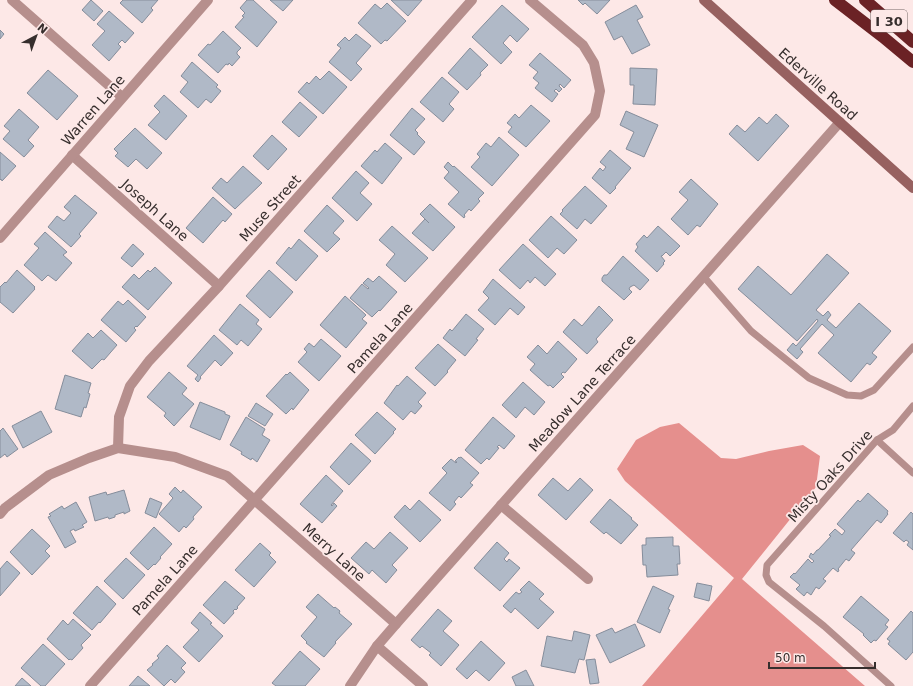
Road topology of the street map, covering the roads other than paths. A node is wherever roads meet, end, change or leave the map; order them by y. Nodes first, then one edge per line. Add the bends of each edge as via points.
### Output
1 (12, 0) edge
2 (208, 0) edge
3 (472, 0) edge
4 (530, 0) edge
5 (704, 0) edge
6 (835, 0) edge
7 (865, 0) edge
8 (913, 42) edge
9 (913, 62) edge
10 (122, 98) junction
11 (840, 122) junction
12 (72, 155) junction
13 (913, 188) edge
14 (0, 238) edge
15 (704, 277) junction
16 (219, 286) junction
17 (913, 347) edge
18 (913, 406) edge
19 (877, 440) junction
20 (118, 448) junction
21 (913, 473) edge
22 (255, 500) junction
23 (502, 505) junction
24 (0, 514) edge
25 (588, 579) dead end
26 (396, 624) junction
27 (377, 646) junction
28 (90, 686) edge
29 (350, 686) edge
30 (423, 686) edge
31 (891, 686) edge

1 - 10 street
2 - 10 street, Warren Lane
3 - 16 street, Muse Street
4 - 22 street, Pamela Lane via 583,45 594,63 600,91 595,115
5 - 11 street, Ederville Road
6 - 9 highway
7 - 8 highway, I 30
10 - 12 street, Warren Lane
11 - 13 street, Ederville Road
11 - 15 street, Meadow Lane Terrace
12 - 14 street, Warren Lane
12 - 16 street, Joseph Lane
15 - 17 lane via 757,336 809,378 847,395 862,396 874,390
15 - 23 street, Meadow Lane Terrace
16 - 20 street, Muse Street via 149,361 130,386 119,417
18 - 19 lane, Misty Oaks Drive via 893,430
19 - 21 lane
19 - 31 lane, Misty Oaks Drive via 768,565 766,575 769,582 824,626
20 - 22 street via 175,457 227,476
20 - 24 street via 49,475
22 - 26 street, Merry Lane
22 - 28 street, Pamela Lane
23 - 25 street
23 - 26 street, Meadow Lane Terrace
26 - 27 street, Meadow Lane Terrace
27 - 29 street, Meadow Lane Terrace
27 - 30 street

